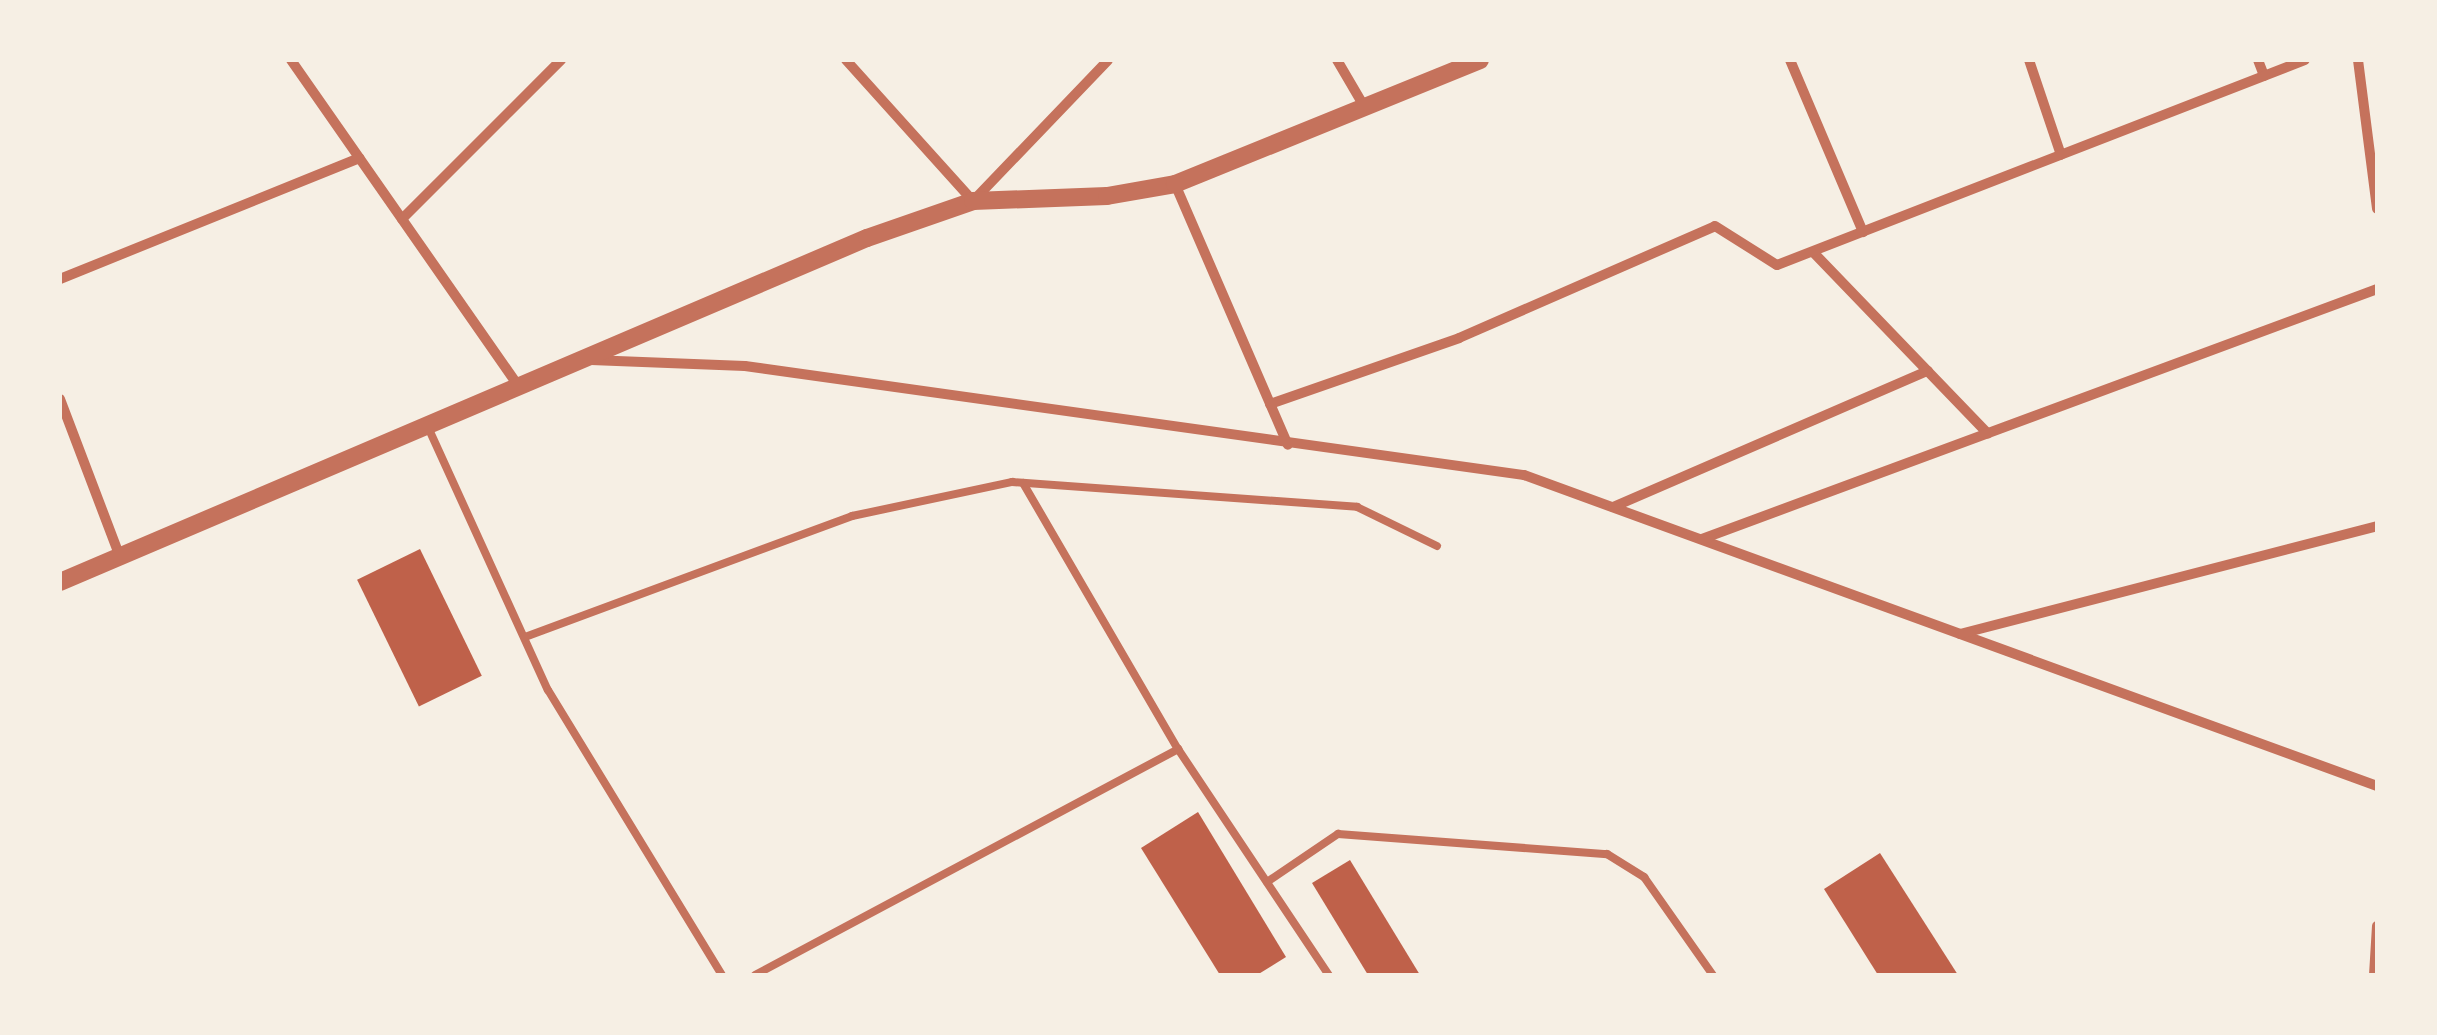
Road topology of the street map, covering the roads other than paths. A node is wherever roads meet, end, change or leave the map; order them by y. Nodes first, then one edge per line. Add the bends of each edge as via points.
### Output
1 (291, 60) edge
2 (561, 60) edge
3 (846, 60) edge
4 (1108, 60) edge
5 (1337, 60) edge
6 (1480, 60) edge
7 (1790, 60) edge
8 (2029, 60) edge
9 (2258, 60) edge
10 (2305, 60) edge
11 (2358, 60) edge
12 (2264, 76) junction
13 (1365, 108) junction
14 (2061, 155) junction
15 (360, 158) junction
16 (1175, 184) junction
17 (973, 201) junction
18 (2377, 209) edge
19 (402, 219) junction
20 (1864, 232) junction
21 (1813, 252) junction
22 (60, 279) edge
23 (2377, 289) edge
24 (580, 359) junction
25 (1928, 372) junction
26 (518, 386) junction
27 (60, 399) edge
28 (1270, 404) junction
29 (427, 425) junction
30 (1988, 434) junction
31 (1288, 444) junction
32 (1023, 483) junction
33 (1612, 507) junction
34 (2377, 526) edge
35 (1701, 539) junction
36 (1436, 546) dead end
37 (120, 556) junction
38 (60, 582) edge
39 (1959, 634) junction
40 (525, 637) junction
41 (1178, 749) junction
42 (2377, 786) edge
43 (1267, 882) junction
44 (2377, 926) edge
45 (722, 975) edge
46 (755, 975) edge
47 (1329, 975) edge
48 (1713, 975) edge
49 (2374, 975) edge

1 - 15 street
2 - 19 street
3 - 17 street
4 - 17 street
5 - 13 street
6 - 13 street
7 - 20 street
8 - 14 street
9 - 12 street
10 - 12 street
11 - 18 street
12 - 14 street
13 - 16 street
14 - 20 street
15 - 19 street
15 - 22 street
16 - 17 street via 1108,196
16 - 28 street
17 - 24 street
19 - 26 street
20 - 21 street
21 - 25 street
21 - 28 street via 1777,265 1715,226 1458,338
23 - 30 street
24 - 26 street
24 - 31 street via 745,366
25 - 30 street
25 - 33 street
26 - 29 street
27 - 37 street
28 - 31 street
29 - 37 street
29 - 40 lane
30 - 35 street
31 - 33 street via 1524,475
32 - 36 lane via 1356,507
32 - 40 lane via 852,516
32 - 41 lane
33 - 35 street
34 - 39 street
35 - 39 street
37 - 38 street
39 - 42 street
40 - 45 lane via 548,690
41 - 43 lane
41 - 46 lane
43 - 47 lane
43 - 48 lane via 1338,834 1607,854 1644,877
44 - 49 street

